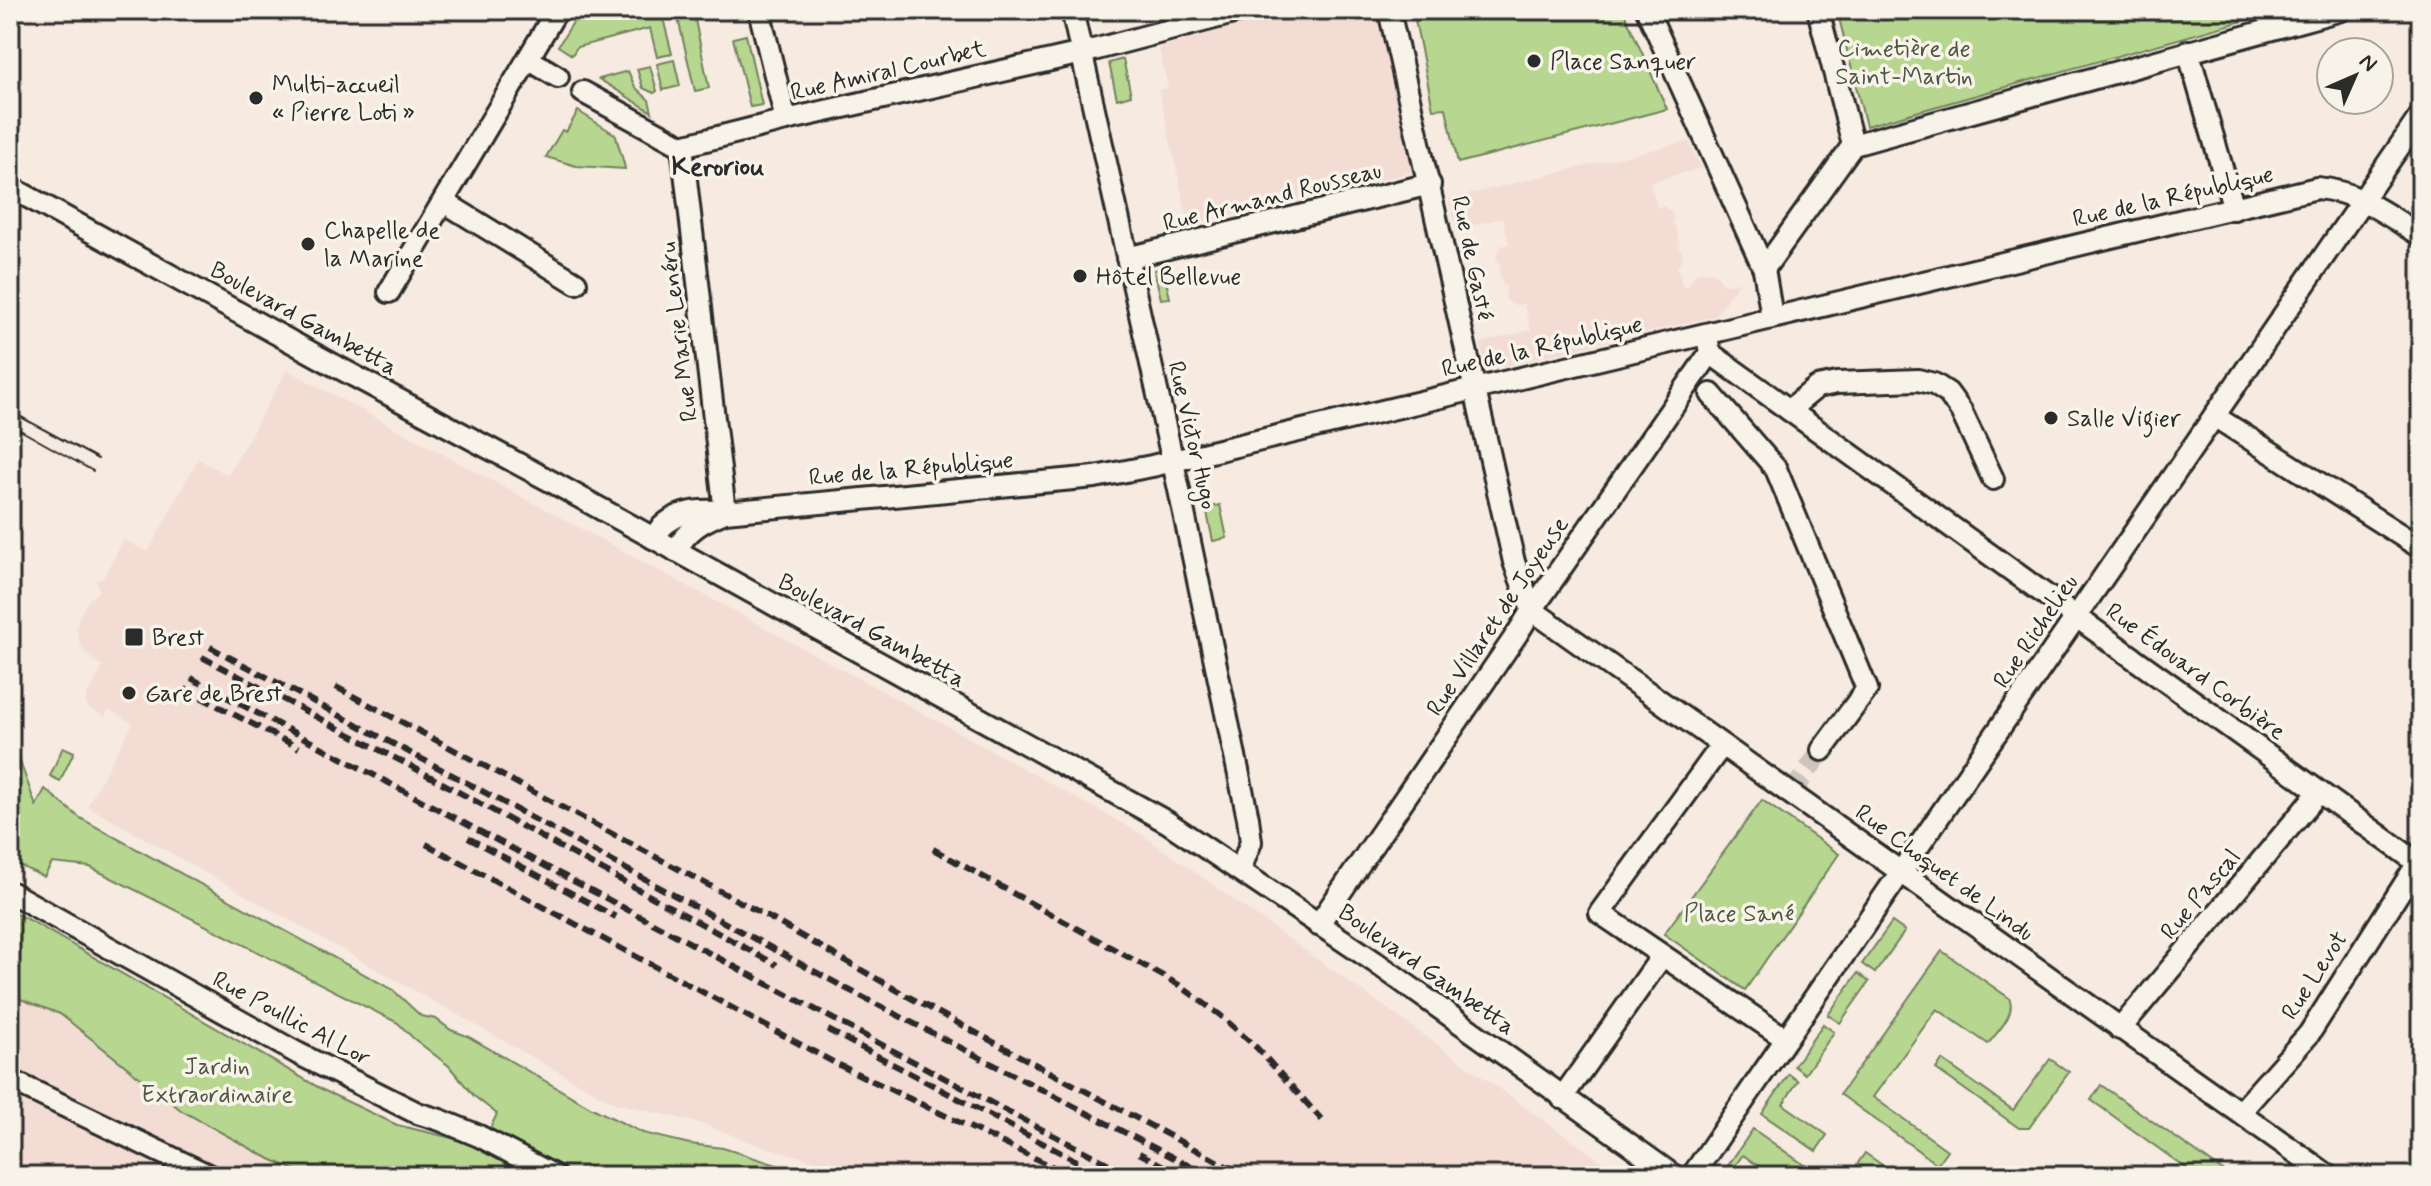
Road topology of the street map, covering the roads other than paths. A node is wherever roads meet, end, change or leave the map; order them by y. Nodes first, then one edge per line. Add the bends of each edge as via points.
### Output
1 (557, 10) edge
2 (759, 10) edge
3 (1072, 10) edge
4 (1245, 10) edge
5 (1389, 10) edge
6 (1647, 10) edge
7 (1818, 10) edge
8 (2341, 10) edge
9 (2188, 51) junction
10 (1082, 53) junction
11 (528, 59) junction
12 (558, 77) dead end
13 (583, 92) dead end
14 (2421, 115) edge
15 (786, 120) junction
16 (1853, 145) junction
17 (682, 146) junction
18 (1430, 184) junction
19 (10, 187) edge
20 (2363, 199) junction
21 (444, 202) junction
22 (2234, 209) junction
23 (2421, 236) edge
24 (1127, 258) junction
25 (1764, 269) junction
26 (576, 283) dead end
27 (389, 292) dead end
28 (1772, 317) junction
29 (1708, 343) junction
30 (1475, 389) junction
31 (1711, 394) dead end
32 (1789, 410) junction
33 (2214, 416) junction
34 (1173, 462) junction
35 (1993, 479) dead end
36 (725, 512) junction
37 (653, 538) junction
38 (2421, 548) edge
39 (676, 551) junction
40 (1532, 610) junction
41 (2076, 617) junction
42 (1722, 745) junction
43 (1822, 750) tunnel mouth
44 (2319, 792) junction
45 (2419, 860) edge
46 (1240, 870) junction
47 (1901, 872) junction
48 (10, 892) edge
49 (1318, 925) junction
50 (1662, 956) junction
51 (2120, 1029) junction
52 (1786, 1039) junction
53 (10, 1080) edge
54 (1562, 1098) junction
55 (2240, 1112) junction
56 (210, 1176) edge
57 (555, 1176) edge
58 (1674, 1176) edge
59 (1692, 1176) edge
60 (2329, 1176) edge

1 - 11 street
2 - 15 street
3 - 10 street, Rue Victor Hugo
4 - 10 street, Rue Amiral Courbet
5 - 18 street, Rue de Gasté
6 - 25 street
7 - 16 street
8 - 9 street
9 - 16 street
9 - 22 street
10 - 15 street, Rue Amiral Courbet
10 - 24 street, Rue Victor Hugo
11 - 12 street
11 - 21 street
13 - 17 street
14 - 20 street, Rue Richelieu
15 - 17 street, Rue Amiral Courbet
16 - 25 street
17 - 36 street, Rue Marie Lenéru
18 - 24 street, Rue Armand Rousseau
18 - 30 street, Rue de Gasté
19 - 37 street, Boulevard Gambetta
20 - 22 street, Rue de la République via 2317,188
20 - 23 street, Rue de la République
20 - 33 street, Rue Richelieu
21 - 26 street
21 - 27 street
22 - 28 street, Rue de la République
24 - 34 street, Rue Victor Hugo
25 - 28 street
28 - 29 street, Rue de la République
29 - 30 street, Rue de la République
29 - 32 street, Rue Édouard Corbière
29 - 40 street, Rue Villaret de Joyeuse
30 - 34 street, Rue de la République
30 - 40 street, Rue de Gasté via 1514,562
31 - 43 street via 1776,469 1867,689
32 - 35 street via 1817,387 1837,383 1934,384 1961,411
32 - 41 street, Rue Édouard Corbière
33 - 38 street
33 - 41 street, Rue Richelieu
34 - 36 street, Rue de la République via 1095,477
34 - 46 street, Rue Victor Hugo via 1248,818 1251,842
36 - 37 street, Rue de la République via 700,509 676,516
36 - 39 street, Rue de la République via 691,530
37 - 39 street, Boulevard Gambetta
39 - 46 street, Boulevard Gambetta via 1167,822
40 - 42 street, Rue Choquet de Lindu
40 - 49 street, Rue Villaret de Joyeuse
41 - 44 street, Rue Édouard Corbière
41 - 47 street, Rue Richelieu
42 - 47 street, Rue Choquet de Lindu
42 - 50 street via 1600,913
44 - 45 street, Rue Édouard Corbière
44 - 51 street, Rue Pascal
45 - 55 street, Rue Levot via 2309,1034
46 - 49 street, Boulevard Gambetta
47 - 51 street, Rue Choquet de Lindu
47 - 52 street, Rue Richelieu
48 - 57 street, Rue Poullic Al Lor via 297,1053
49 - 54 street, Boulevard Gambetta
50 - 52 street
50 - 54 street
51 - 55 street, Rue Choquet de Lindu
52 - 59 street, Rue Richelieu
53 - 56 street
54 - 58 street, Boulevard Gambetta
55 - 60 street, Rue Choquet de Lindu

